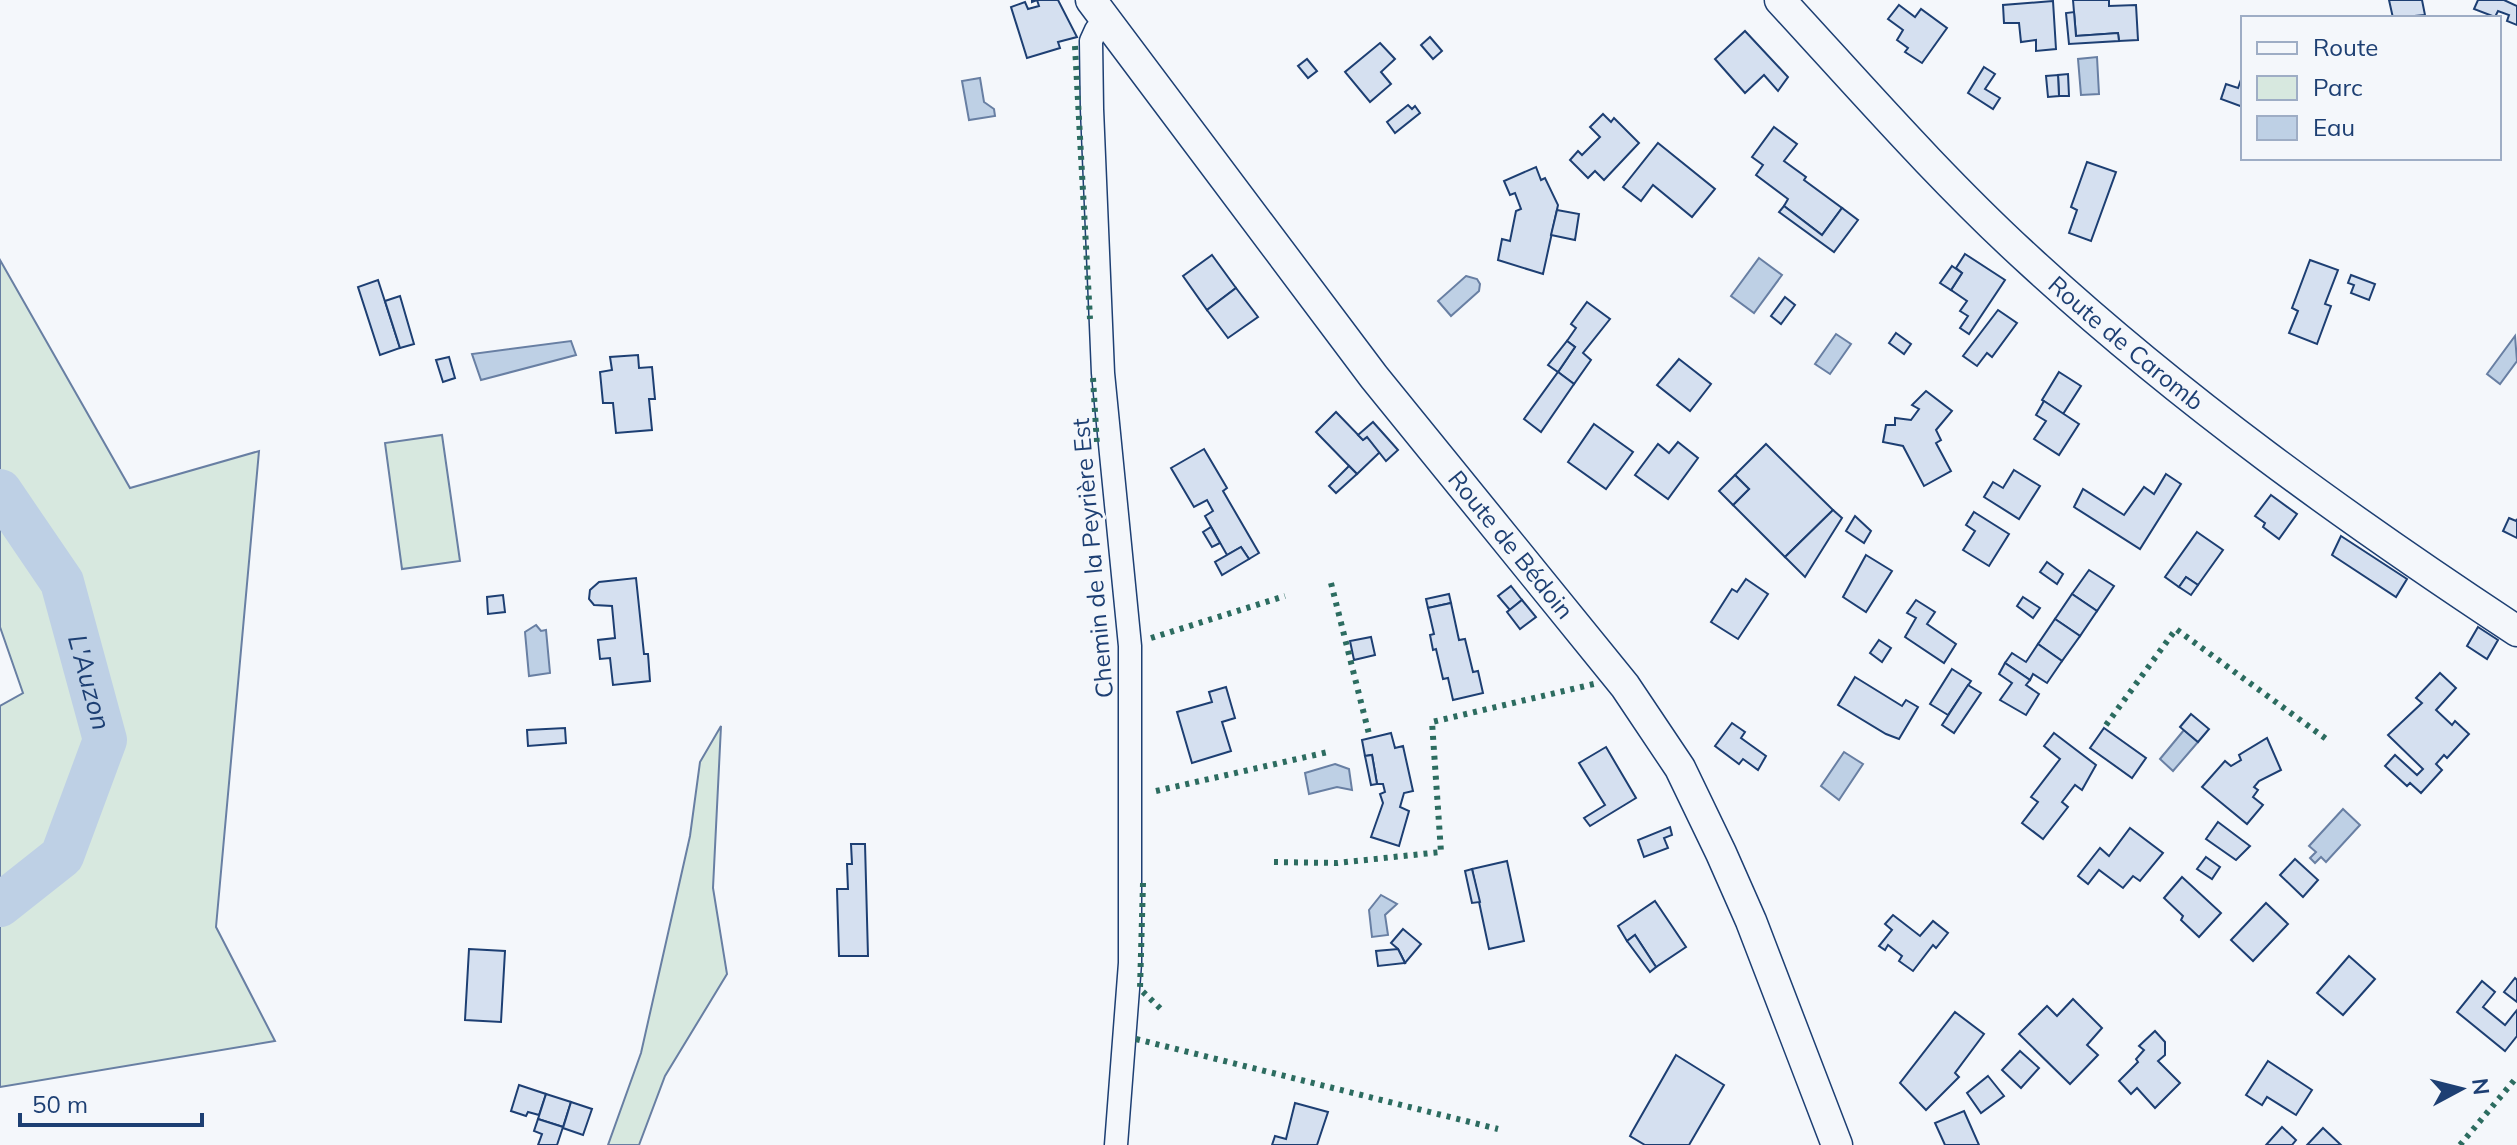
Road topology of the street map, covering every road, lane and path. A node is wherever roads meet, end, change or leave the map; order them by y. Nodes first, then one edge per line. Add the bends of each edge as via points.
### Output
1 (1780, 0) edge
2 (1099, 10) edge
3 (2517, 631) edge
4 (1116, 1145) edge
5 (1837, 1145) edge

1 - 3 main road, Route de Caromb via 2019,251 2135,353 2306,487
2 - 4 street, Chemin de la Peyrière Est via 1091,41 1103,373 1130,646 1130,963
2 - 5 main road, Route de Bédoin via 1374,377 1625,686 1680,768 1745,908

